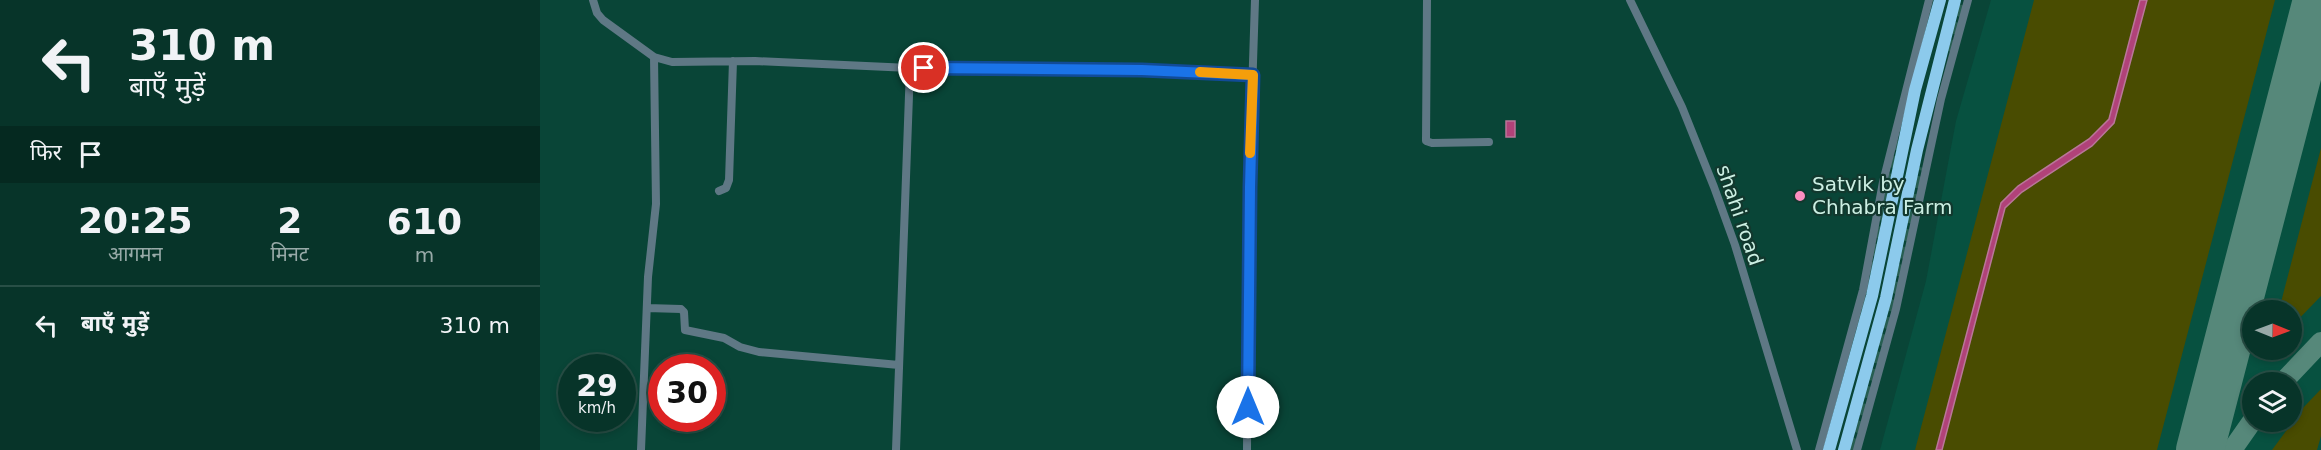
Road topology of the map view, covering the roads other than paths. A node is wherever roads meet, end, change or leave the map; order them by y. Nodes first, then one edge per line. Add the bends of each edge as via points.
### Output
1 (592, 0) edge
2 (1255, 0) edge
3 (1427, 0) edge
4 (1630, 0) edge
5 (1929, 0) edge
6 (1940, 0) edge
7 (1954, 0) edge
8 (1968, 0) edge
9 (654, 57) junction
10 (733, 61) junction
11 (910, 68) junction
12 (1253, 75) junction
13 (1489, 142) dead end
14 (718, 191) dead end
15 (647, 308) junction
16 (899, 365) junction
17 (641, 450) edge
18 (896, 450) edge
19 (1246, 450) edge
20 (1797, 450) edge
21 (1819, 450) edge
22 (1829, 450) edge
23 (1844, 450) edge
24 (1857, 450) edge

1 - 9 street via 603,21
2 - 12 street
3 - 13 street via 1426,141
4 - 20 street, shahi road via 1678,98 1714,188
5 - 21 street via 1883,182 1863,290
6 - 22 highway via 1915,90 1872,296
7 - 23 highway via 1884,306
8 - 24 street via 1935,125 1902,282
9 - 10 street via 672,62
9 - 15 street via 656,204
10 - 11 street
10 - 14 street via 729,180 726,188
11 - 12 street
11 - 16 street
12 - 19 street
15 - 16 street via 681,309 687,332 724,338 749,351
15 - 17 street
16 - 18 street

